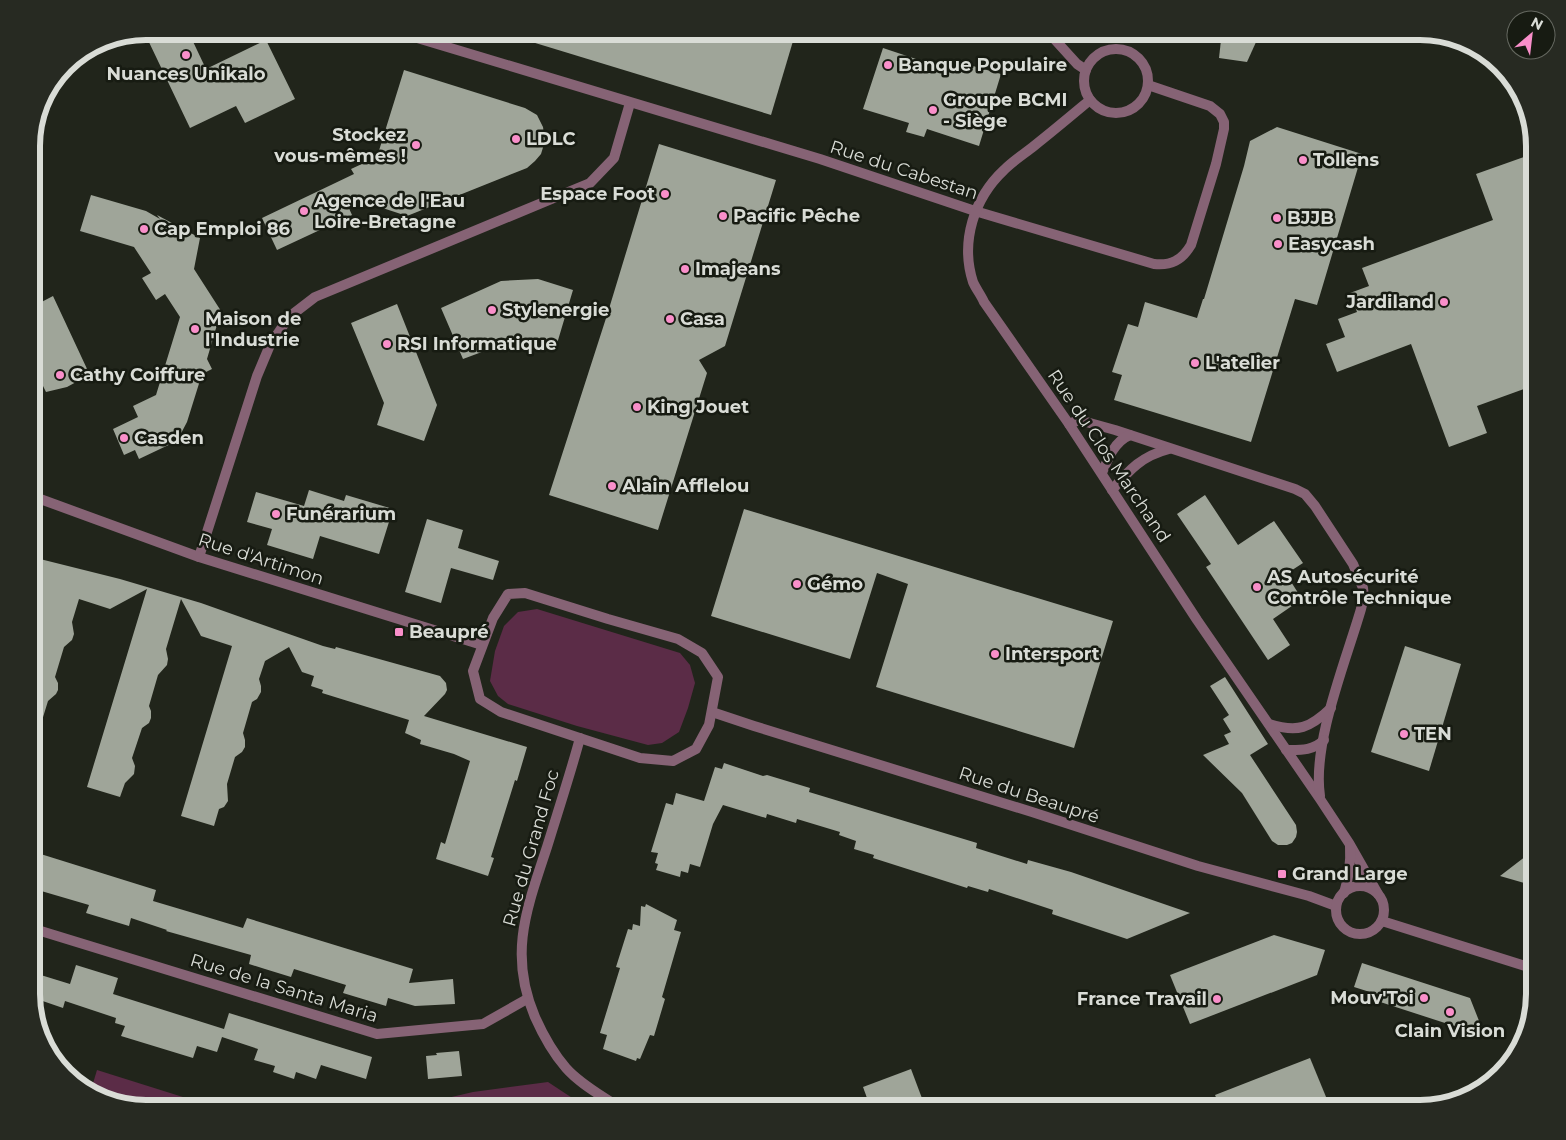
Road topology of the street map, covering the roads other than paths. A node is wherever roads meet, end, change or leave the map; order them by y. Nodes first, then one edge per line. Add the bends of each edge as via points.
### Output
1 (424, 40) edge
2 (1055, 40) edge
3 (1086, 70) junction
4 (1148, 85) junction
5 (1090, 100) junction
6 (630, 103) junction
7 (975, 211) junction
8 (1069, 424) junction
9 (1130, 435) junction
10 (1170, 449) junction
11 (1102, 472) junction
12 (1112, 490) junction
13 (40, 499) edge
14 (199, 557) junction
15 (482, 645) junction
16 (1331, 708) junction
17 (712, 712) junction
18 (1269, 724) junction
19 (580, 738) junction
20 (1324, 740) junction
21 (1286, 750) junction
22 (1320, 799) junction
23 (1349, 843) junction
24 (1344, 893) junction
25 (1378, 894) junction
26 (1336, 906) junction
27 (1382, 921) junction
28 (40, 930) edge
29 (1526, 966) edge
30 (527, 999) junction
31 (608, 1100) edge

1 - 6 street, Rue du Cabestan
2 - 3 street
3 - 4 street via 1090,62 1104,51 1123,50 1132,53 1144,66
3 - 5 street via 1085,91
4 - 5 street via 1145,95 1129,110 1108,112
4 - 7 street, Rue du Cabestan via 1210,106 1224,122 1216,164 1194,238 1186,253 1176,261 1154,264
5 - 7 street, Rue du Clos Marchand via 1005,168 988,187
6 - 7 street, Rue du Cabestan via 820,159
6 - 14 street via 614,158 590,182 316,297 289,317 270,345 257,376
7 - 8 street, Rue du Clos Marchand via 969,236 969,260 974,283
8 - 9 street via 1079,420
8 - 11 street, Rue du Clos Marchand
9 - 10 street
9 - 11 street via 1115,447
10 - 12 street via 1140,461
10 - 16 street via 1301,492 1316,506 1353,564 1362,582 1364,597
11 - 12 street, Rue du Clos Marchand
12 - 18 street, Rue du Clos Marchand
13 - 14 street, Rue d'Artimon
14 - 15 street, Rue d'Artimon
15 - 17 street via 508,594 525,593 678,639 702,653 718,677
15 - 19 street via 473,671 480,699 501,712
16 - 18 street via 1302,728
16 - 20 street
17 - 19 street via 696,749 673,761 640,758
17 - 26 street, Rue du Beaupré via 1198,866
18 - 21 street, Rue du Clos Marchand
19 - 30 street, Rue du Grand Foc via 522,936 521,968
20 - 21 street via 1309,749
20 - 22 street
21 - 22 street, Rue du Clos Marchand
22 - 23 street, Rue du Clos Marchand
23 - 24 street via 1351,861
23 - 25 street, Rue du Clos Marchand
24 - 25 street via 1357,886 1372,889
24 - 26 street
25 - 27 street via 1384,910
26 - 27 street via 1340,923 1356,934 1370,932
27 - 29 street
28 - 30 street, Rue de la Santa Maria via 377,1034 483,1024
30 - 31 street, Rue du Grand Foc via 544,1039 567,1069

